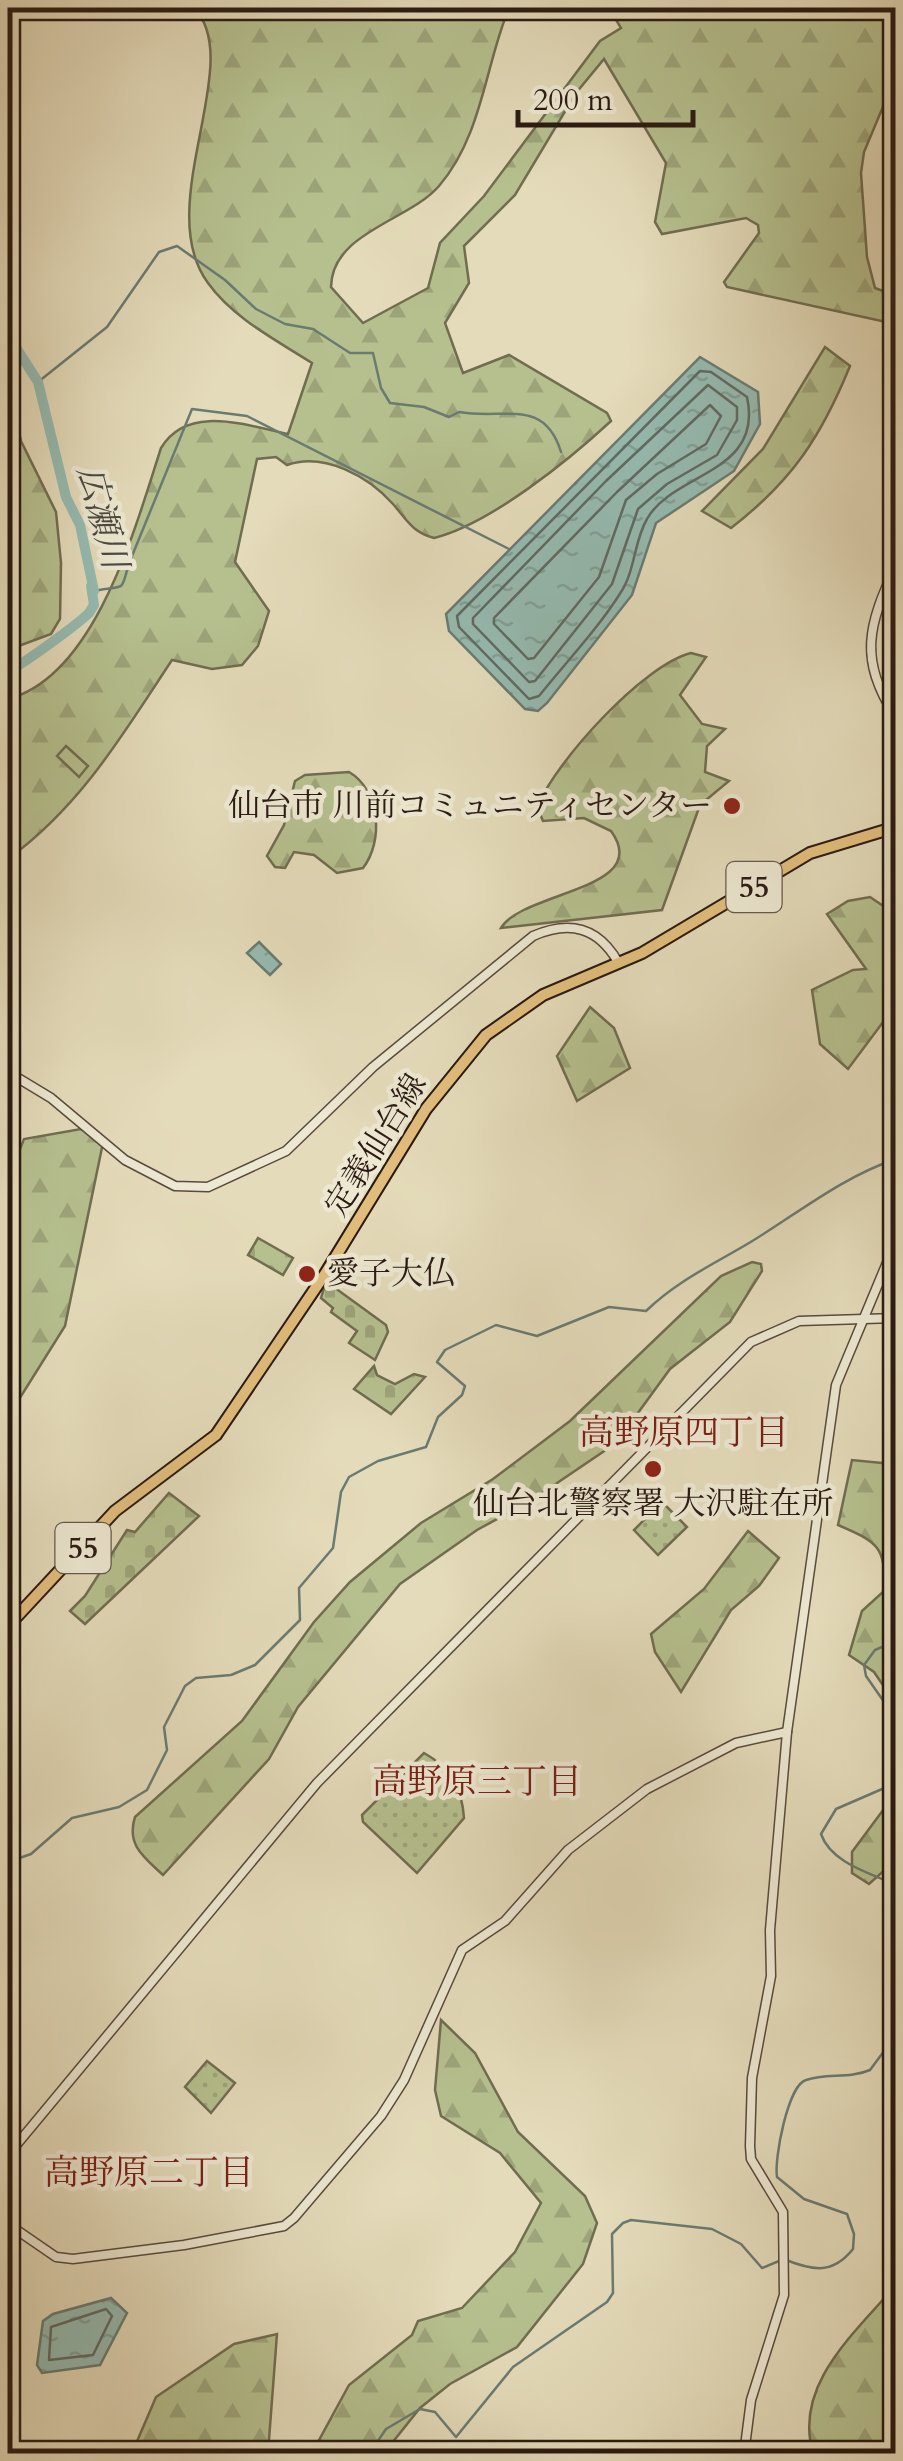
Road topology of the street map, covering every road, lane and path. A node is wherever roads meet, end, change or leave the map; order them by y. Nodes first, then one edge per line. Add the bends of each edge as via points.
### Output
1 (896, 565) edge
2 (896, 718) edge
3 (896, 828) edge
4 (618, 962) junction
5 (8, 1072) edge
6 (896, 1241) edge
7 (864, 1318) junction
8 (896, 1318) edge
9 (8, 1626) edge
10 (788, 1732) junction
11 (8, 2155) edge
12 (8, 2224) edge
13 (744, 2454) edge

1 - 2 street via 868,642 875,680
3 - 4 main road, 定義仙台線 / 55 via 810,854
4 - 5 street via 607,944 582,928 533,936 373,1067 286,1151 197,1190 167,1183 125,1160 51,1098
4 - 9 main road, 定義仙台線 / 55 via 518,1010 469,1052 216,1435 116,1511
6 - 7 street
7 - 8 street
7 - 10 street via 836,1385
7 - 11 street via 787,1322 751,1342 318,1783
10 - 12 street via 736,1743 647,1789 568,1850 505,1921 462,1950 381,2116 284,2226 73,2259 56,2257
10 - 13 street via 771,1976 752,2078 750,2146 783,2212 783,2308 751,2400

